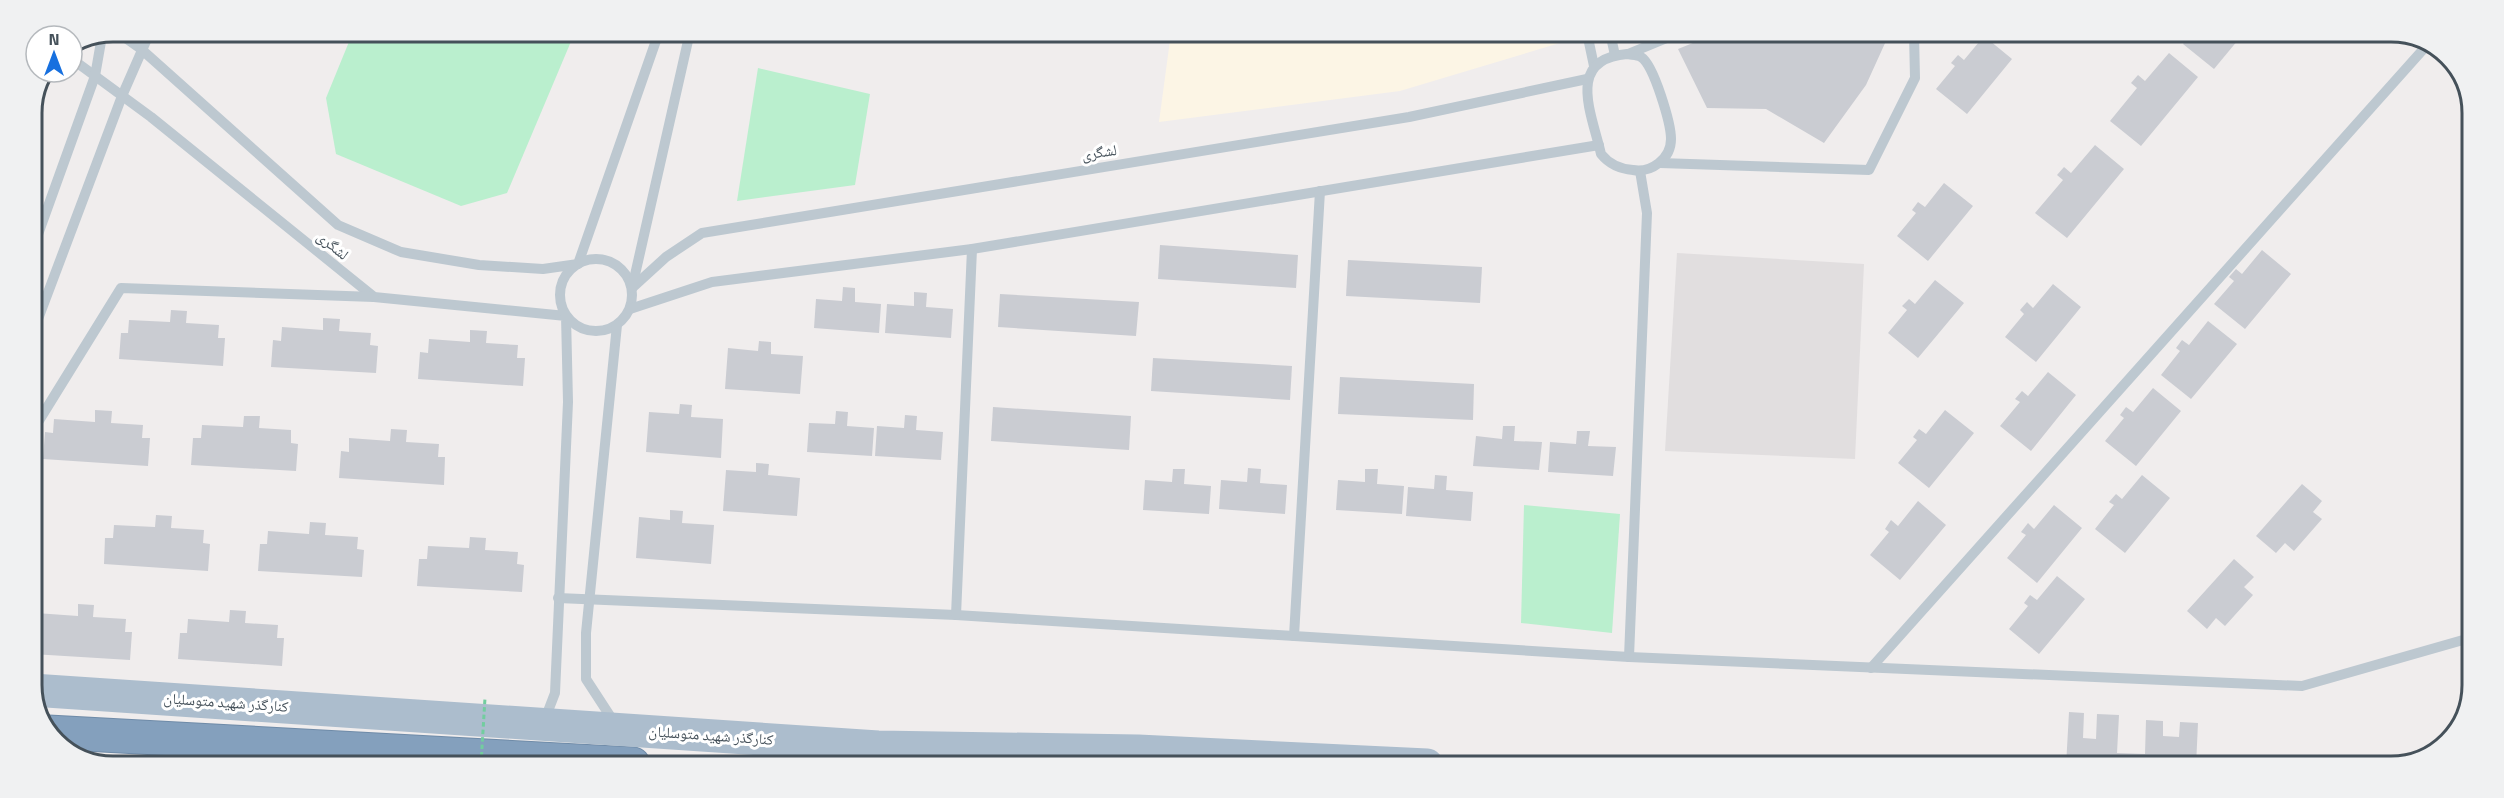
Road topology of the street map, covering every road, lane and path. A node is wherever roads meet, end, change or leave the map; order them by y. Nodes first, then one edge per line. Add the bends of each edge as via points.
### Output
1 (131, 42) edge
2 (145, 42) edge
3 (656, 42) edge
4 (688, 42) edge
5 (1589, 42) edge
6 (1612, 42) edge
7 (1657, 42) edge
8 (1914, 42) edge
9 (101, 43) edge
10 (141, 49) junction
11 (2423, 50) edge
12 (1627, 54) junction
13 (1615, 55) junction
14 (1594, 66) junction
15 (84, 68) edge
16 (95, 76) junction
17 (1587, 79) junction
18 (122, 96) junction
19 (1599, 145) junction
20 (1660, 163) junction
21 (1640, 171) junction
22 (1320, 191) junction
23 (42, 223) edge
24 (972, 249) junction
25 (578, 264) junction
26 (632, 288) junction
27 (374, 297) junction
28 (42, 308) edge
29 (630, 309) junction
30 (566, 316) junction
31 (617, 325) junction
32 (42, 416) edge
33 (558, 598) junction
34 (591, 600) junction
35 (956, 615) junction
36 (1294, 636) junction
37 (2462, 641) edge
38 (1629, 657) junction
39 (1871, 668) junction
40 (42, 691) edge
41 (485, 698) dead end
42 (544, 722) junction
43 (617, 728) junction
44 (61, 733) edge
45 (878, 747) junction
46 (481, 756) edge
47 (487, 756) edge
48 (913, 756) edge
49 (1241, 756) edge

1 - 10 lane, لشگری
2 - 10 lane
3 - 25 lane
4 - 26 lane
5 - 14 lane
6 - 13 lane
7 - 12 lane
8 - 20 lane via 1915,78 1869,170
9 - 16 lane
10 - 18 lane
10 - 25 lane, لشگری via 338,225 400,252 543,269
11 - 39 lane
12 - 13 lane
12 - 20 lane via 1641,57 1653,70 1671,138 1669,151
13 - 14 lane
14 - 17 lane
15 - 16 lane, لشگری
16 - 18 lane, لشگری
16 - 23 lane
17 - 19 lane
17 - 26 lane, لشگری via 1409,117 702,233 666,257
18 - 27 lane, لشگری
18 - 28 lane
19 - 21 lane via 1607,161 1623,169
19 - 22 lane
20 - 21 lane
21 - 38 lane via 1647,213
22 - 24 lane
22 - 36 lane
24 - 29 lane via 712,282
24 - 35 lane
25 - 26 lane via 589,260 611,262 628,278
25 - 30 lane via 562,281 561,305
26 - 29 lane
27 - 30 lane
27 - 32 lane via 120,288
29 - 31 lane
30 - 31 lane via 574,324 595,331
30 - 33 lane via 568,402
31 - 34 lane
33 - 34 lane
33 - 42 lane via 555,693
34 - 35 lane
34 - 43 lane via 586,679
35 - 36 lane
36 - 38 lane
37 - 39 lane via 2302,686
38 - 39 lane
40 - 42 main road, کنارگذر شهید متوسلیان
41 - 46 path, bridge
42 - 43 main road, کنارگذر شهید متوسلیان
43 - 45 main road, کنارگذر شهید متوسلیان
44 - 47 highway
45 - 48 main road
45 - 49 main road, کنارگذر شهید متوسلیان

